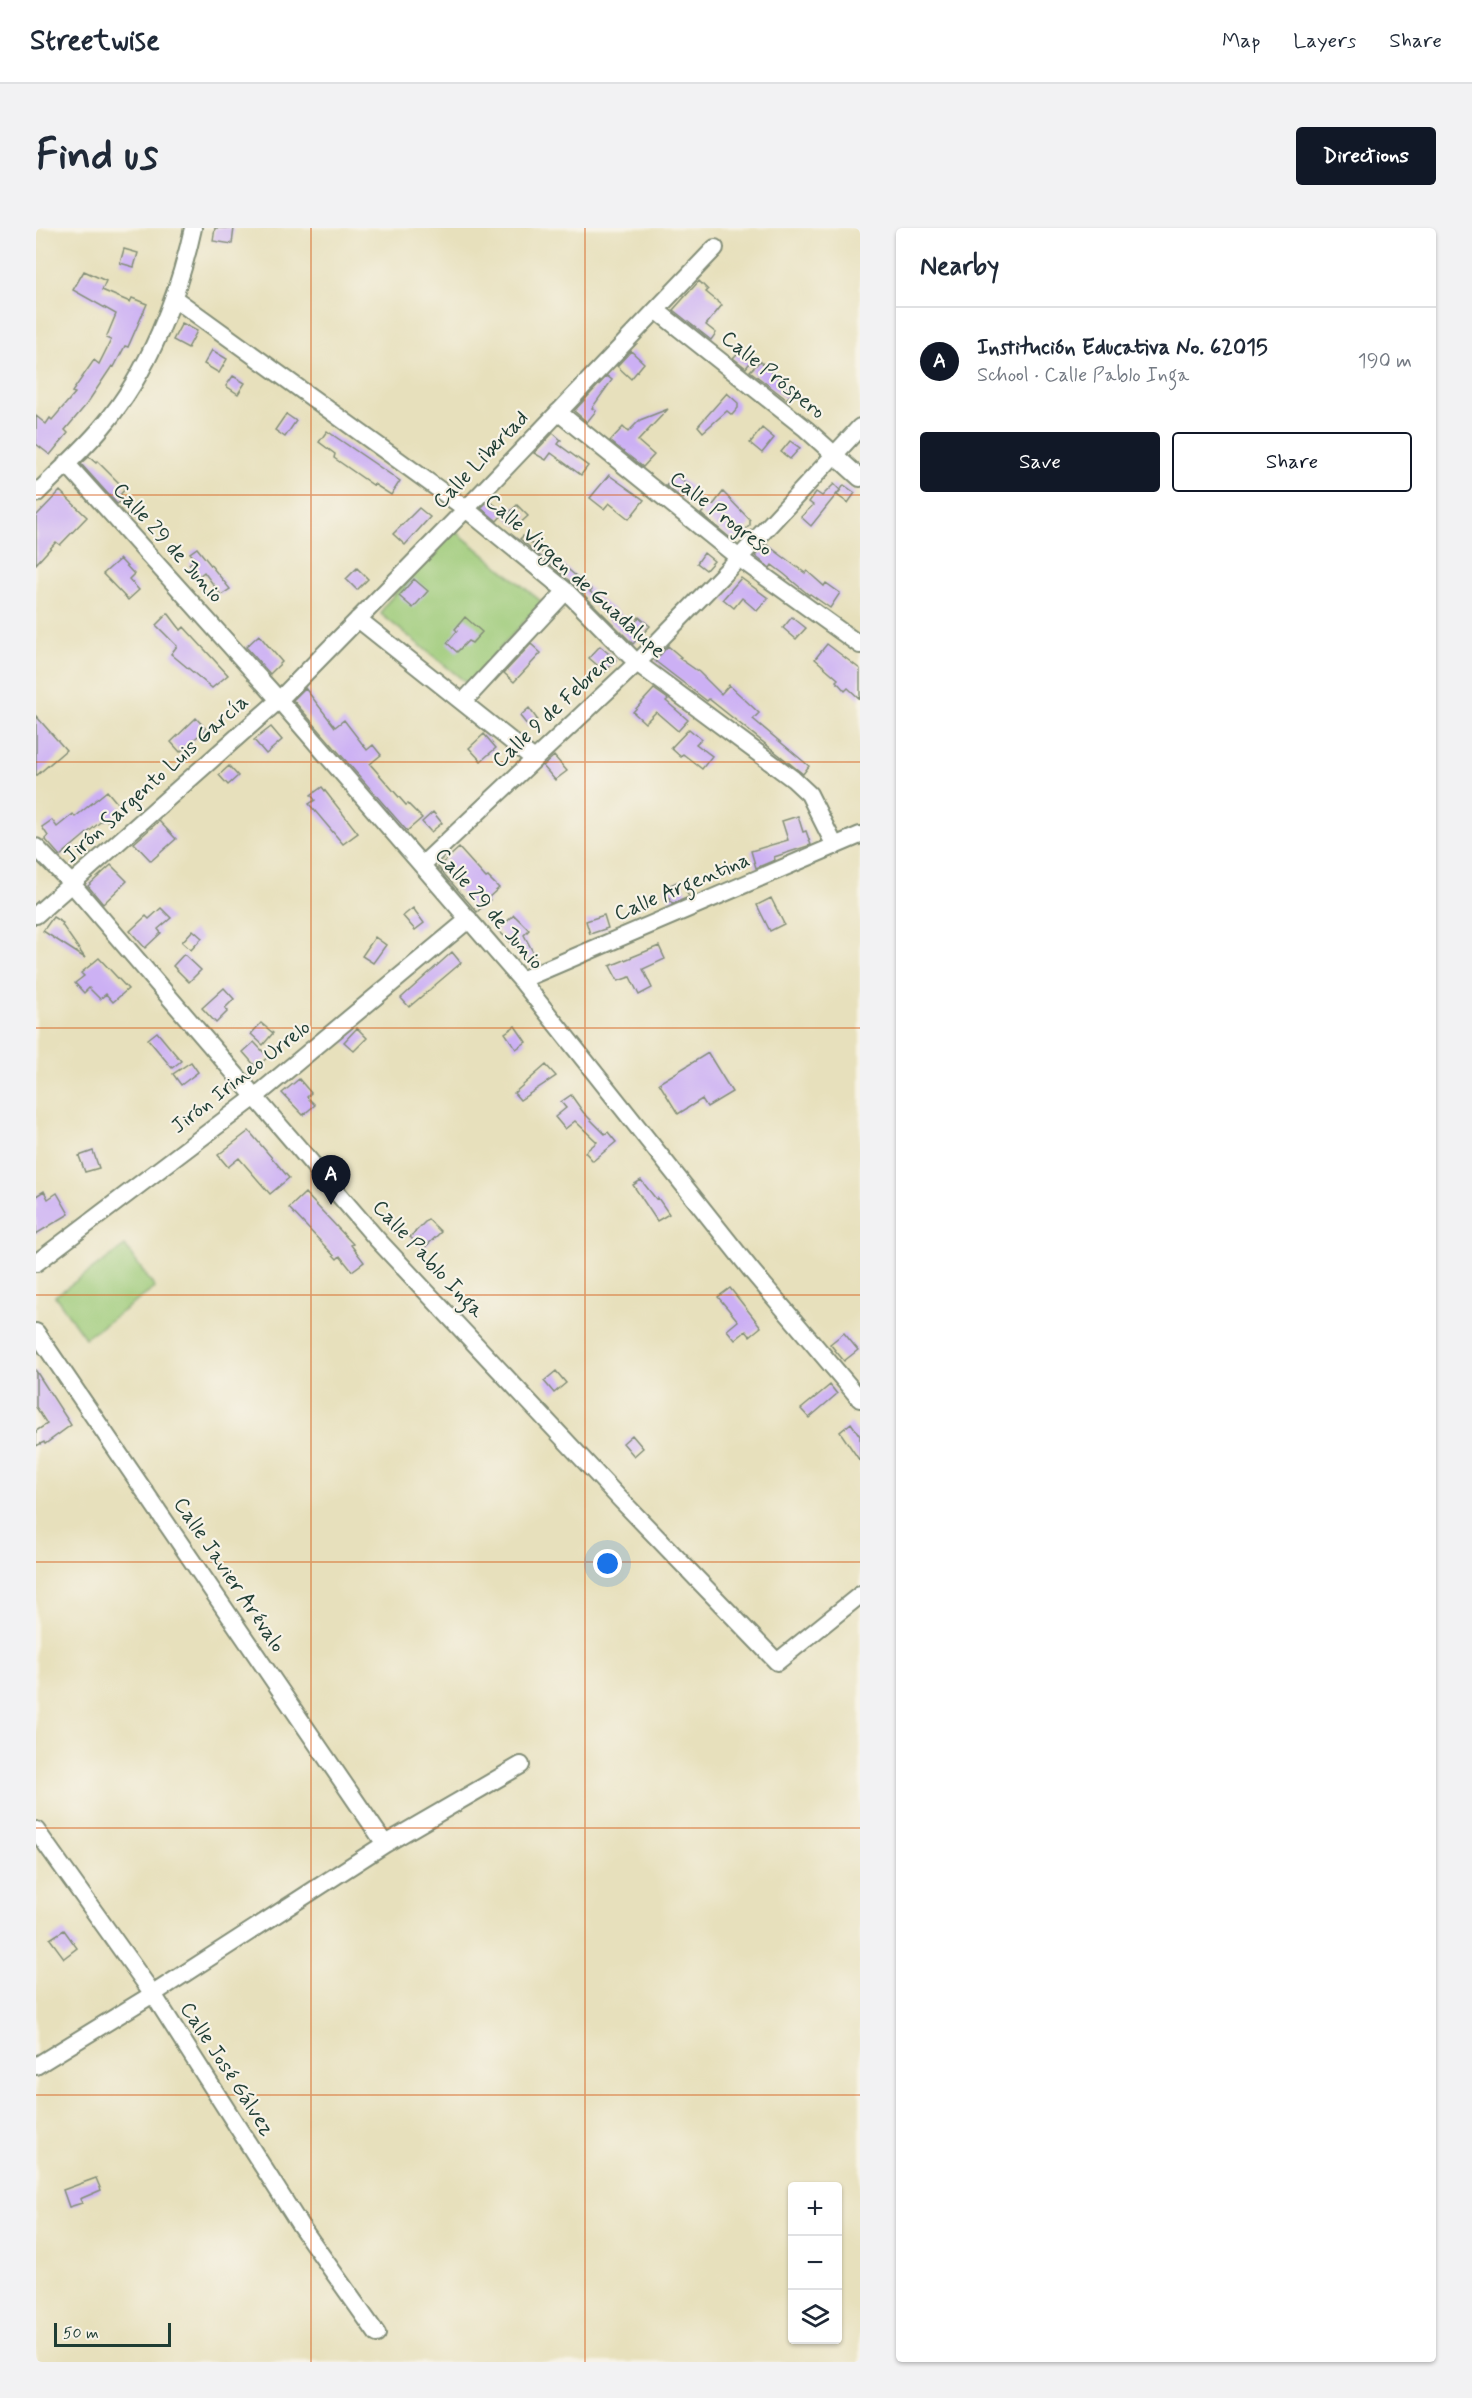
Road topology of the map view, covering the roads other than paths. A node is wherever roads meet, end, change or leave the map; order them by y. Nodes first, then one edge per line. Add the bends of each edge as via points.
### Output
1 (193, 228) edge
2 (715, 248) dead end
3 (174, 298) junction
4 (656, 310) junction
5 (558, 412) junction
6 (860, 427) edge
7 (834, 453) junction
8 (66, 463) junction
9 (860, 478) edge
10 (36, 494) edge
11 (466, 509) junction
12 (739, 558) junction
13 (566, 591) junction
14 (358, 619) junction
15 (860, 645) edge
16 (638, 663) junction
17 (279, 700) junction
18 (463, 702) junction
19 (534, 759) junction
20 (860, 835) edge
21 (835, 846) junction
22 (36, 847) edge
23 (422, 865) junction
24 (72, 884) junction
25 (36, 915) edge
26 (469, 920) junction
27 (521, 980) junction
28 (255, 1097) junction
29 (36, 1263) edge
30 (36, 1332) edge
31 (860, 1399) edge
32 (860, 1594) edge
33 (521, 1765) dead end
34 (36, 1830) edge
35 (385, 1844) junction
36 (153, 1994) junction
37 (36, 2066) edge
38 (377, 2334) dead end

1 - 3 street
2 - 4 street, Calle Libertad
3 - 8 street via 145,363 124,396 104,425
3 - 11 street, Calle Virgen de Guadalupe
4 - 5 street, Calle Libertad
4 - 7 street, Calle Próspero
5 - 11 street, Calle Libertad
5 - 12 street, Calle Progreso
6 - 7 street, Calle 9 de Febrero
7 - 9 street, Calle Próspero
7 - 12 street, Calle 9 de Febrero
8 - 10 street
8 - 17 street, Calle 29 de Junio
11 - 13 street, Calle Virgen de Guadalupe
11 - 14 street, Calle Libertad
12 - 15 street, Calle Progreso
12 - 16 street, Calle 9 de Febrero
13 - 16 street, Calle Virgen de Guadalupe
13 - 18 street
14 - 17 street, Calle Libertad
14 - 18 street
16 - 19 street, Calle 9 de Febrero
16 - 21 street, Calle Virgen de Guadalupe via 801,786
17 - 23 street, Calle 29 de Junio
17 - 24 street, Jirón Sargento Luis García
18 - 19 street
19 - 23 street, Calle 9 de Febrero
20 - 21 street, Calle Argentina
21 - 27 street, Calle Argentina
22 - 24 street, Calle Pablo Inga
23 - 26 street, Calle 29 de Junio
24 - 25 street, Jirón Sargento Luis García
24 - 28 street, Calle Pablo Inga
26 - 27 street, Calle 29 de Junio
26 - 28 street, Jirón Irineo Urrelo
27 - 31 street, Calle 29 de Junio via 751,1270
28 - 29 street, Jirón Irineo Urrelo
28 - 32 street, Calle Pablo Inga via 376,1238 777,1662
30 - 35 street, Calle Javier Arévalo
33 - 35 street
34 - 36 street, Calle José Gálvez
35 - 36 street
36 - 37 street
36 - 38 street, Calle José Gálvez via 300,2225

